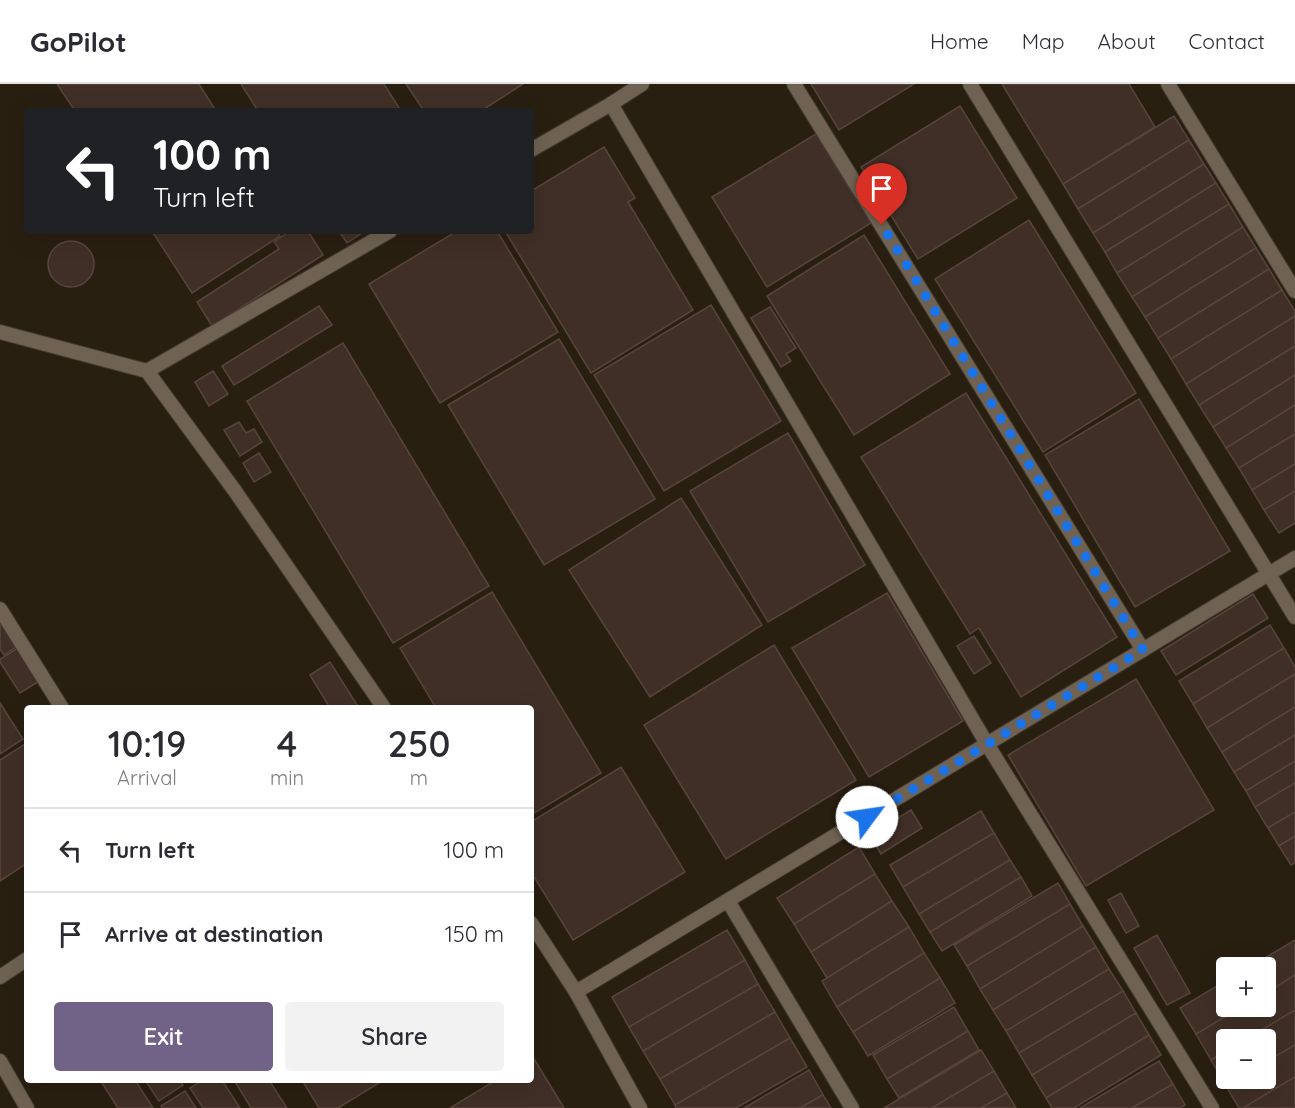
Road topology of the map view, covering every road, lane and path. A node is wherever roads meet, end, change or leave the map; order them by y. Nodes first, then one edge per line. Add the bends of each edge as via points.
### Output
1 (642, 84) edge
2 (794, 84) edge
3 (970, 84) edge
4 (1168, 84) edge
5 (611, 104) junction
6 (534, 148) edge
7 (385, 234) edge
8 (1295, 291) edge
9 (0, 332) edge
10 (147, 371) junction
11 (1295, 558) edge
12 (1269, 574) junction
13 (0, 609) edge
14 (1295, 617) edge
15 (1143, 650) junction
16 (60, 705) edge
17 (382, 705) edge
18 (987, 744) junction
19 (728, 901) junction
20 (534, 928) edge
21 (24, 961) edge
22 (0, 977) edge
23 (576, 992) junction
24 (0, 1061) edge
25 (27, 1108) edge
26 (640, 1108) edge
27 (852, 1108) edge
28 (1212, 1108) edge

1 - 5 lane
2 - 15 lane
3 - 12 lane
4 - 8 lane
5 - 6 lane
5 - 18 lane
7 - 10 lane
9 - 10 lane
10 - 17 lane
11 - 12 lane
12 - 14 lane
12 - 15 lane
13 - 16 lane
15 - 18 lane
18 - 19 lane
18 - 28 lane
19 - 23 lane
19 - 27 lane
20 - 23 lane
21 - 22 lane
23 - 26 lane
24 - 25 lane

